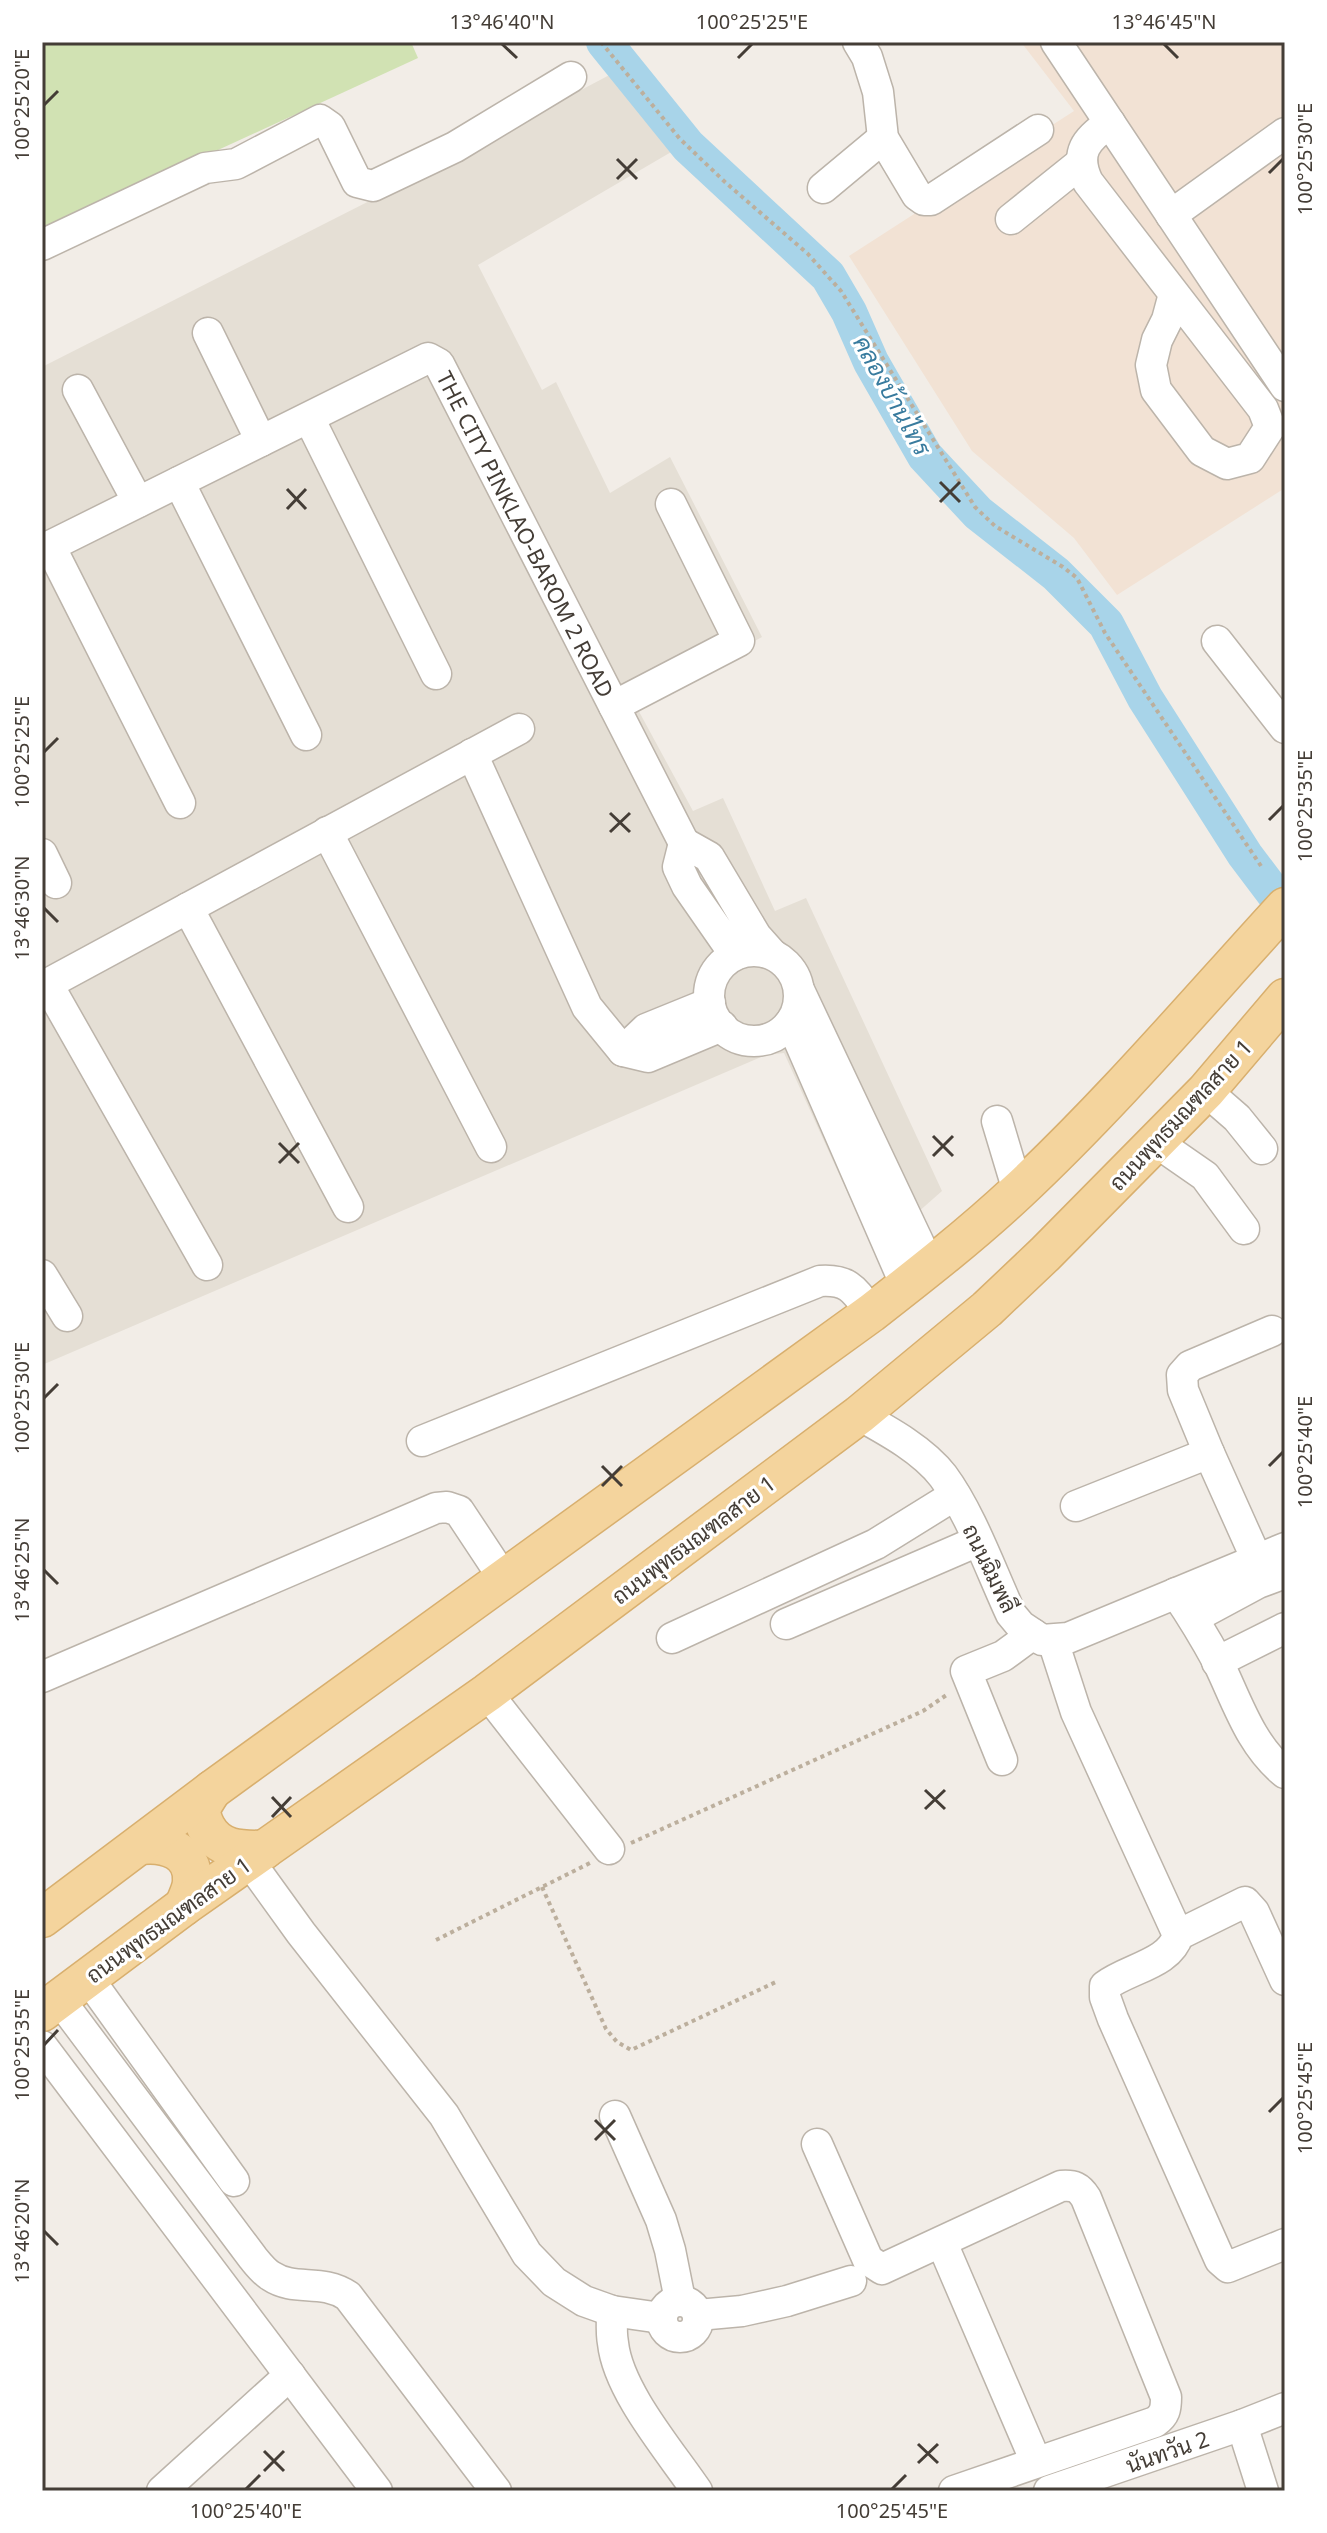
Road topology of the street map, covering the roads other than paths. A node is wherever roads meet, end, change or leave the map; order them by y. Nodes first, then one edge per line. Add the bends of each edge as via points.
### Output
1 (858, 42) edge
2 (1056, 42) edge
3 (571, 77) dead end
4 (1110, 123) junction
5 (1038, 130) dead end
6 (1285, 133) edge
7 (883, 138) junction
8 (1082, 162) junction
9 (823, 188) dead end
10 (1171, 215) junction
11 (1011, 219) dead end
12 (42, 245) edge
13 (1174, 294) junction
14 (208, 333) dead end
15 (1285, 386) edge
16 (78, 390) dead end
17 (309, 418) junction
18 (261, 441) junction
19 (179, 482) junction
20 (138, 502) junction
21 (671, 504) dead end
22 (46, 548) edge
23 (1217, 641) dead end
24 (436, 674) dead end
25 (614, 706) junction
26 (1285, 728) edge
27 (519, 729) dead end
28 (306, 735) dead end
29 (472, 754) junction
30 (180, 803) dead end
31 (327, 832) junction
32 (684, 843) junction
33 (42, 854) edge
34 (56, 883) dead end
35 (1285, 907) edge
36 (188, 908) junction
37 (772, 954) junction
38 (735, 955) junction
39 (45, 986) edge
40 (799, 990) junction
41 (1284, 999) edge
42 (716, 1015) junction
43 (791, 1022) junction
44 (1206, 1091) junction
45 (997, 1121) dead end
46 (1156, 1142) junction
47 (491, 1147) dead end
48 (1262, 1149) dead end
49 (1018, 1191) junction
50 (348, 1207) dead end
51 (1244, 1229) dead end
52 (207, 1265) dead end
53 (42, 1275) edge
54 (918, 1276) junction
55 (871, 1313) junction
56 (67, 1316) dead end
57 (1272, 1331) dead end
58 (859, 1415) junction
59 (422, 1441) dead end
60 (1209, 1453) junction
61 (955, 1495) junction
62 (1076, 1506) dead end
63 (978, 1541) junction
64 (1271, 1554) edge
65 (1285, 1573) edge
66 (504, 1579) junction
67 (1176, 1593) junction
68 (1193, 1618) junction
69 (786, 1624) dead end
70 (1285, 1628) edge
71 (672, 1638) dead end
72 (1043, 1638) junction
73 (1217, 1662) junction
74 (42, 1677) edge
75 (487, 1693) junction
76 (1002, 1760) dead end
77 (1285, 1773) edge
78 (212, 1790) junction
79 (141, 1845) junction
80 (609, 1852) road end
81 (256, 1855) junction
82 (184, 1906) junction
83 (43, 1915) edge
84 (1178, 1935) junction
85 (1285, 1980) edge
86 (63, 1996) edge
87 (42, 2046) edge
88 (615, 2116) dead end
89 (817, 2144) dead end
90 (234, 2181) dead end
91 (942, 2243) junction
92 (1285, 2244) edge
93 (851, 2281) dead end
94 (612, 2311) junction
95 (680, 2311) junction
96 (290, 2375) junction
97 (1285, 2408) edge
98 (1242, 2425) junction
99 (1036, 2462) junction
100 (1119, 2480) edge
101 (162, 2491) edge
102 (377, 2491) edge
103 (496, 2491) edge
104 (697, 2491) edge
105 (954, 2491) edge
106 (1049, 2491) edge
107 (1263, 2491) edge

1 - 7 street via 878,92
2 - 4 street
3 - 12 street via 455,147 373,186 357,182 330,127 320,120 236,164 205,168
4 - 8 street via 1088,140
4 - 10 street
5 - 7 street via 931,200 917,195
6 - 10 street
7 - 9 street
8 - 11 street
8 - 13 street via 1088,182
10 - 15 street
13 - 13 street via 1263,409 1270,427 1250,458 1227,464 1202,451 1156,390 1151,365
14 - 18 street
16 - 20 street
17 - 18 street, THE CITY PINKLAO-BAROM 2 ROAD
17 - 24 street
17 - 25 street, THE CITY PINKLAO-BAROM 2 ROAD via 428,358 439,364
18 - 19 street, THE CITY PINKLAO-BAROM 2 ROAD
19 - 20 street, THE CITY PINKLAO-BAROM 2 ROAD
19 - 28 street
20 - 22 street, THE CITY PINKLAO-BAROM 2 ROAD
21 - 25 street via 739,641
22 - 30 street
23 - 26 street
25 - 32 street, THE CITY PINKLAO-BAROM 2 ROAD
27 - 29 street
29 - 31 street
29 - 42 street via 587,1007 623,1051 646,1029
31 - 36 street
31 - 47 street
32 - 37 street via 709,857
32 - 38 street via 678,867
33 - 34 street
35 - 49 main road
36 - 39 street
36 - 50 street
37 - 38 street
37 - 40 street via 790,969
38 - 42 street via 714,974 710,988
39 - 52 street
40 - 43 street
40 - 54 street
41 - 44 main road, ถนนพุทธมณฑลสาย 1
42 - 43 street via 737,1038 753,1041 767,1039
43 - 54 street
44 - 46 main road, ถนนพุทธมณฑลสาย 1
44 - 48 street
45 - 49 street
46 - 51 street via 1205,1176
46 - 58 main road, ถนนพุทธมณฑลสาย 1 via 987,1309
49 - 54 main road
53 - 56 street
54 - 55 main road
55 - 59 street via 847,1284 820,1281
55 - 66 main road
57 - 60 street via 1190,1366 1182,1375
58 - 61 street, ถนนฉิมพลี via 931,1464
58 - 75 main road, ถนนพุทธมณฑลสาย 1
60 - 62 street
60 - 64 street
61 - 63 street, ถนนฉิมพลี
61 - 71 street via 876,1544
63 - 69 street
63 - 72 street, ถนนฉิมพลี via 1011,1614
64 - 67 street
65 - 68 street
66 - 74 street via 459,1511 436,1508
66 - 78 main road
67 - 68 street
67 - 72 street via 1101,1626
68 - 73 street
70 - 73 street
72 - 76 street via 966,1671
72 - 84 street
73 - 77 street via 1253,1737
75 - 80 street
75 - 81 main road, ถนนพุทธมณฑลสาย 1
78 - 79 main road
78 - 81 main road via 201,1816 214,1839
79 - 82 main road via 167,1845 186,1860 192,1884
79 - 83 main road
81 - 82 main road, ถนนพุทธมณฑลสาย 1
81 - 94 street via 301,1933 444,2115 527,2254 554,2282
82 - 86 main road, ถนนพุทธมณฑลสาย 1
84 - 85 street via 1245,1902
84 - 92 street via 1167,1956 1119,1975 1105,1986 1105,1997 1220,2260 1228,2267
86 - 90 street
86 - 103 street via 253,2258 279,2280 336,2287 348,2296
87 - 96 street
88 - 95 street via 661,2220
89 - 91 street via 874,2266 894,2266
91 - 99 street
91 - 99 street via 1061,2186 1079,2188 1086,2198 1166,2408 1155,2422
93 - 95 street via 742,2311
94 - 95 street
94 - 104 street via 613,2344 631,2393
96 - 101 street
96 - 102 street
97 - 98 street, นันทวัน 2
98 - 100 street, นันทวัน 2
98 - 107 street
99 - 105 street
100 - 106 street, นันทวัน 2

